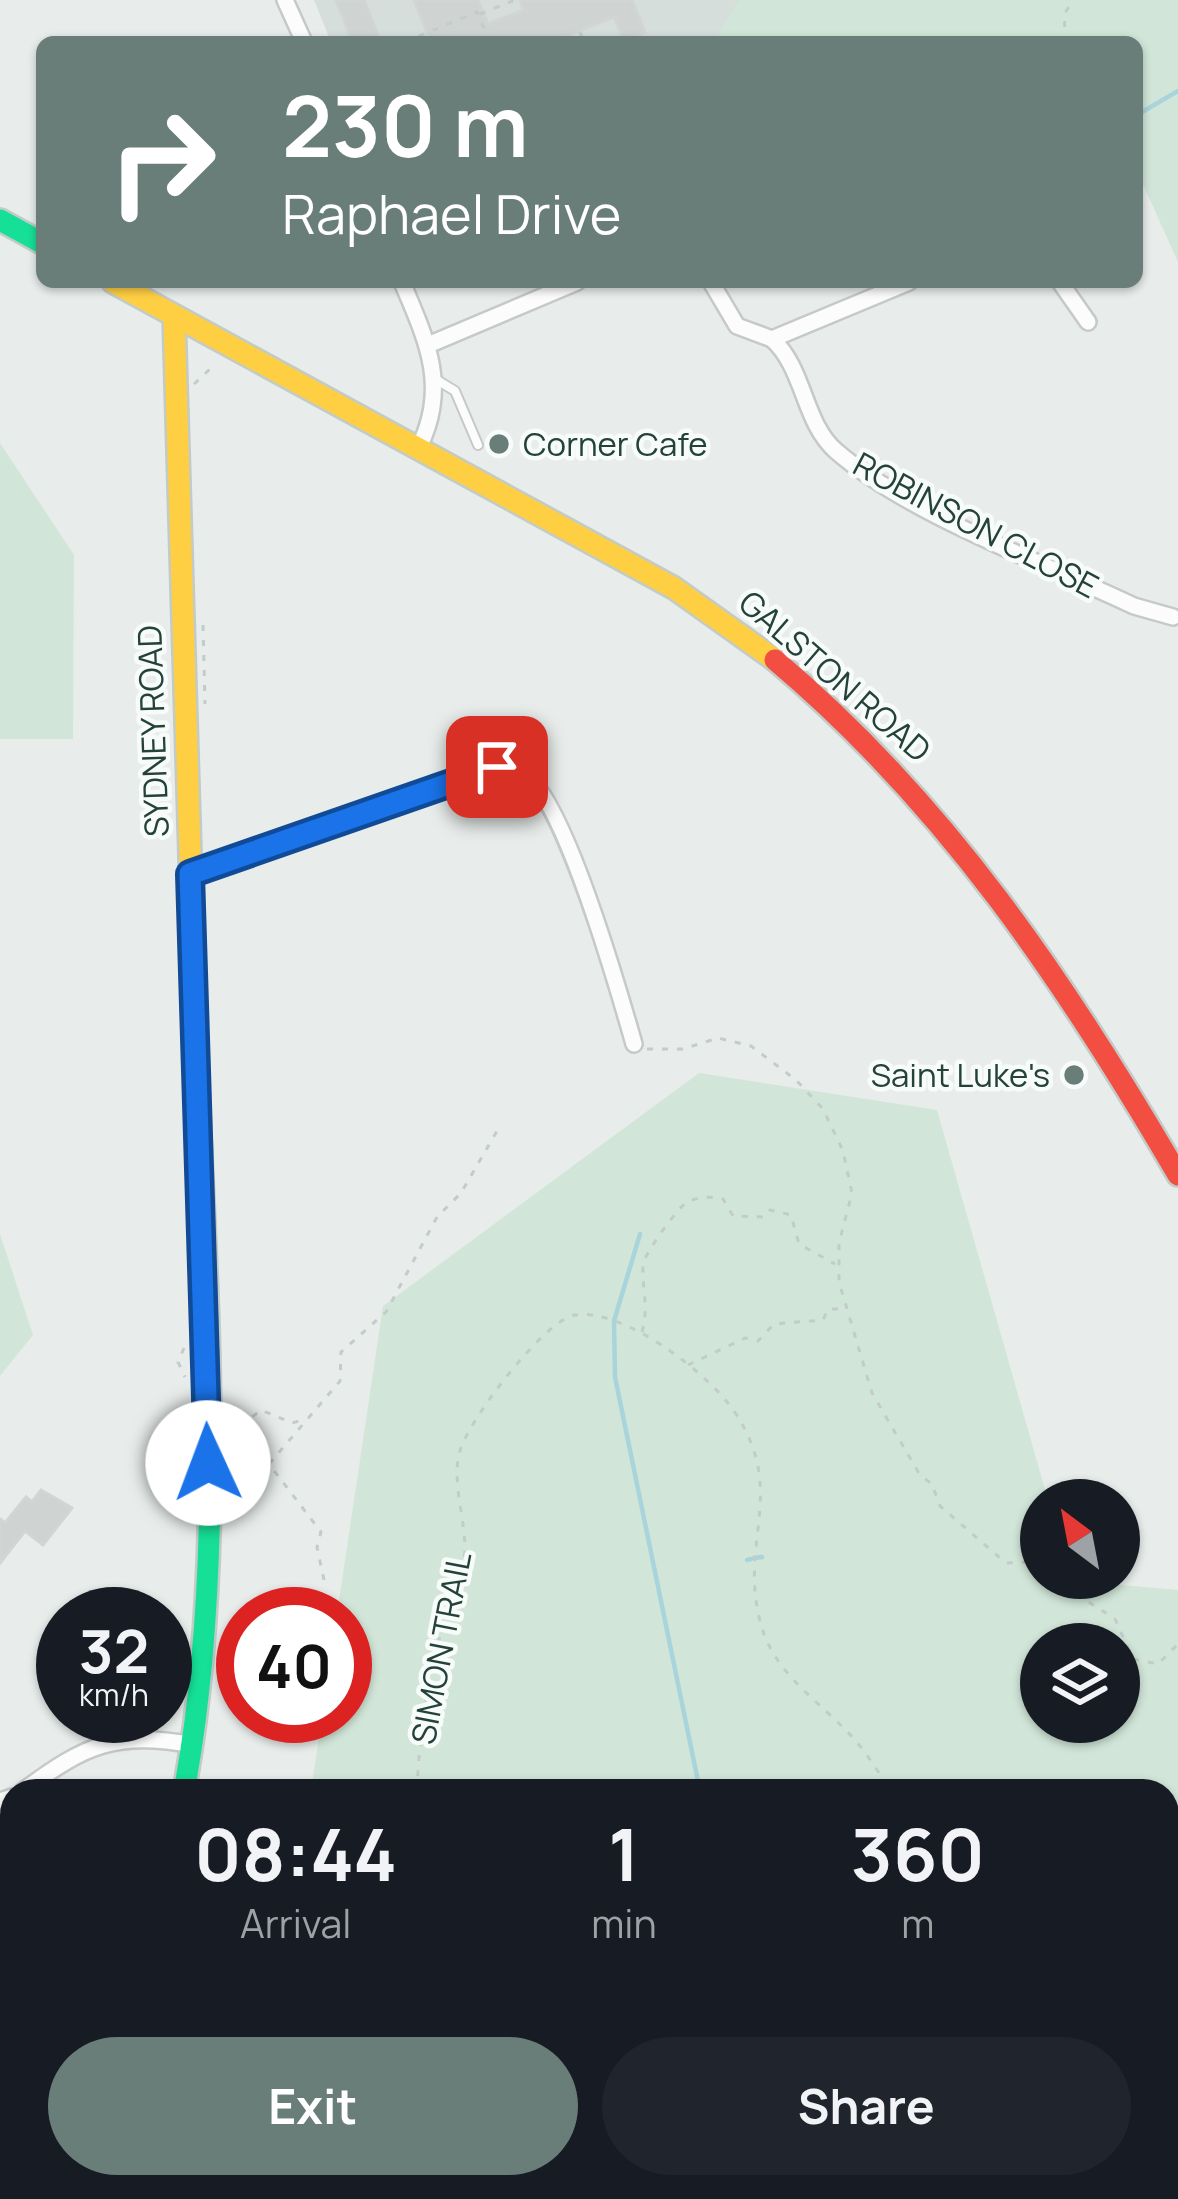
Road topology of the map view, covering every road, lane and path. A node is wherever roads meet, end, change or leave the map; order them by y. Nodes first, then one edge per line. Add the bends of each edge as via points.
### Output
1 (285, 0) edge
2 (515, 0) edge
3 (1073, 0) edge
4 (478, 15) junction
5 (580, 32) dead end
6 (301, 36) edge
7 (421, 36) edge
8 (487, 36) edge
9 (582, 36) edge
10 (1064, 36) edge
11 (0, 220) edge
12 (36, 239) edge
13 (124, 288) edge
14 (405, 288) edge
15 (563, 288) edge
16 (715, 288) edge
17 (895, 288) edge
18 (1064, 288) edge
19 (174, 316) junction
20 (1088, 322) dead end
21 (772, 339) junction
22 (428, 344) junction
23 (437, 380) junction
24 (478, 445) dead end
25 (419, 447) junction
26 (1173, 617) dead end
27 (190, 874) junction
28 (634, 1044) joint
29 (497, 1131) dead end
30 (1178, 1175) edge
31 (838, 1266) junction
32 (846, 1310) junction
33 (642, 1334) junction
34 (687, 1366) junction
35 (207, 1415) junction
36 (305, 1420) junction
37 (208, 1463) junction
38 (269, 1464) junction
39 (1020, 1562) edge
40 (324, 1580) dead end
41 (1083, 1599) edge
42 (1178, 1644) edge
43 (194, 1745) junction
44 (41, 1779) edge
45 (187, 1779) edge
46 (419, 1779) edge
47 (883, 1779) edge

1 - 6 street
2 - 4 path
3 - 10 path
4 - 7 path
4 - 8 path
5 - 9 path
11 - 12 street
13 - 19 street, GALSTON ROAD
14 - 22 street
15 - 22 street
16 - 21 street via 737,326
17 - 21 street
18 - 20 street
19 - 25 street, GALSTON ROAD
19 - 27 street, SYDNEY ROAD
21 - 26 street, ROBINSON CLOSE via 785,351 821,434 850,461 946,516 1133,606
22 - 23 street
23 - 24 lane via 454,391
23 - 25 street via 433,420
25 - 30 street, GALSTON ROAD via 715,614 818,694 996,884
27 - 28 street via 497,767 526,774 600,923
27 - 35 street, SYDNEY ROAD
28 - 31 path via 653,1052 718,1038 751,1046 823,1109 852,1192
29 - 36 path via 461,1193 436,1217 386,1312 341,1352 340,1381
31 - 32 path
31 - 33 path via 799,1244 791,1215 733,1216 712,1196 686,1203 643,1264
32 - 34 path via 773,1324 758,1341 745,1338
32 - 39 path via 872,1393 940,1506 1006,1562
33 - 34 path, SIMON TRAIL
33 - 46 path, SIMON TRAIL via 578,1314 560,1320 499,1386 459,1452 464,1558 436,1649
34 - 47 path, SIMON TRAIL via 732,1408 760,1459 764,1509 753,1558 759,1620 774,1662
35 - 36 path via 227,1413 243,1424 261,1410
35 - 37 street, SYDNEY ROAD
36 - 38 path
37 - 38 path via 248,1456
37 - 43 street, SYDNEY ROAD
38 - 40 path via 321,1532
41 - 42 path via 1114,1619 1133,1659 1159,1664
43 - 44 street via 129,1737 95,1744
43 - 45 street, SYDNEY ROAD

